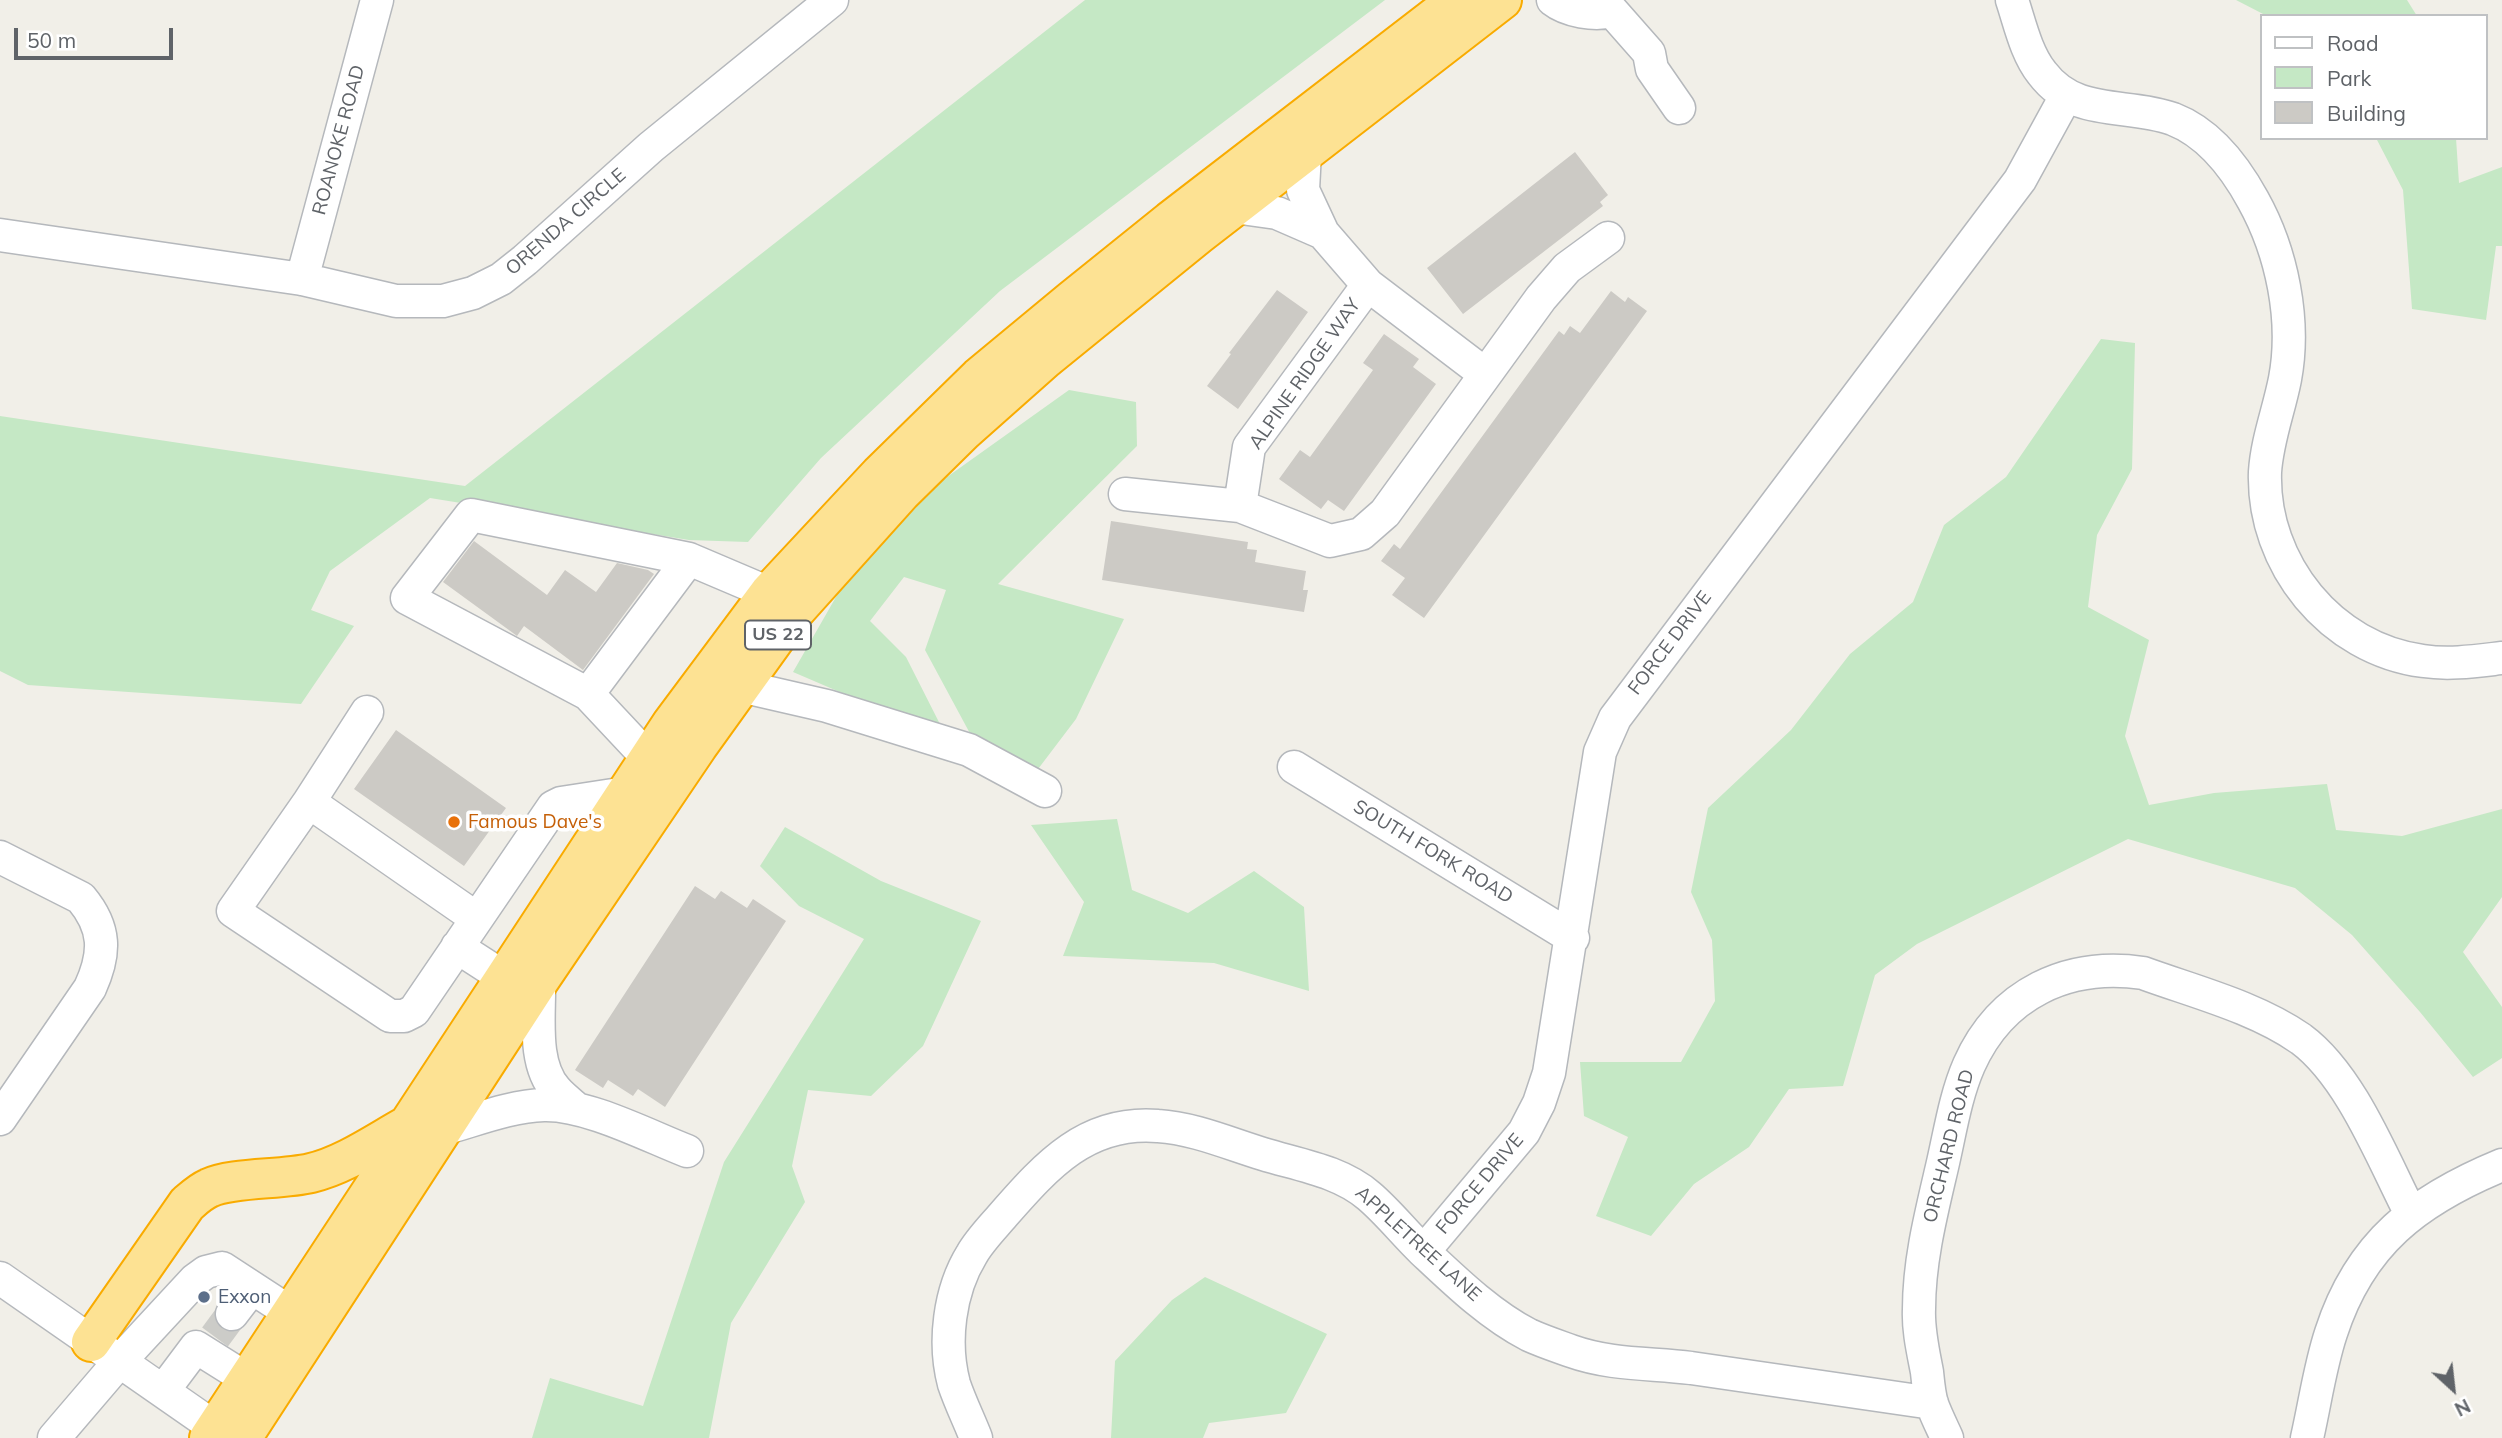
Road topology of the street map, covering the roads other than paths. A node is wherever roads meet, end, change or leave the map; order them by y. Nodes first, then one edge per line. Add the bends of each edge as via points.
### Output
1 (377, 0) edge
2 (832, 0) edge
3 (1457, 0) edge
4 (1502, 0) edge
5 (1553, 0) edge
6 (2012, 0) edge
7 (1614, 5) edge
8 (2066, 96) junction
9 (1684, 97) dead end
10 (1305, 152) junction
11 (1234, 207) junction
12 (1323, 233) junction
13 (0, 235) edge
14 (1608, 238) dead end
15 (302, 279) junction
16 (1368, 285) junction
17 (1485, 374) junction
18 (1125, 494) dead end
19 (1240, 506) junction
20 (688, 559) junction
21 (769, 593) junction
22 (2502, 658) edge
23 (740, 686) junction
24 (588, 694) junction
25 (367, 712) dead end
26 (648, 758) junction
27 (1294, 767) dead end
28 (1045, 791) dead end
29 (626, 793) junction
30 (309, 802) junction
31 (0, 857) edge
32 (476, 918) junction
33 (1573, 938) junction
34 (457, 947) junction
35 (522, 980) junction
36 (577, 1109) junction
37 (0, 1119) edge
38 (426, 1127) junction
39 (687, 1151) dead end
40 (2502, 1165) edge
41 (2411, 1214) junction
42 (1423, 1251) junction
43 (0, 1278) edge
44 (244, 1283) junction
45 (291, 1313) junction
46 (159, 1319) junction
47 (208, 1332) junction
48 (105, 1352) junction
49 (247, 1379) junction
50 (163, 1391) junction
51 (1932, 1403) junction
52 (224, 1435) edge
53 (54, 1438) edge
54 (976, 1438) edge
55 (1947, 1438) edge
56 (2307, 1438) edge

1 - 15 street, ROANOKE ROAD
2 - 15 street, ORENDA CIRCLE via 651,147 525,260 487,287 427,303 396,301
3 - 21 highway, US 22 via 1170,221 979,377
4 - 10 highway, US 22
5 - 7 street via 1573,10 1605,13
6 - 8 street via 2027,47 2042,74
7 - 9 street via 1649,53 1652,69
8 - 22 street via 2093,106 2148,112 2195,130 2239,176 2254,201 2277,257 2287,315 2286,375 2265,471 2268,510 2278,547 2307,596 2350,635 2402,657 2441,663
8 - 33 street, FORCE DRIVE via 2020,180 1615,718 1600,752
10 - 11 highway, US 22
10 - 12 street, ALPINE RIDGE WAY via 1303,190
11 - 12 street, ALPINE RIDGE WAY via 1277,213
11 - 23 highway, US 22 via 1044,360 964,431 795,611
12 - 16 street, ALPINE RIDGE WAY
13 - 15 street, ORENDA CIRCLE
14 - 17 street via 1567,268
16 - 17 street, ALPINE RIDGE WAY
16 - 19 street, ALPINE RIDGE WAY via 1249,447
17 - 19 street via 1385,513 1361,534 1330,541
18 - 19 street
20 - 21 street
20 - 24 street
20 - 24 street via 471,515 407,598
21 - 26 highway, US 22
23 - 28 street via 827,706 969,750
23 - 35 highway, US 22
24 - 26 street
25 - 30 street
26 - 29 highway, US 22
27 - 33 street, SOUTH FORK ROAD
29 - 32 street via 554,807
29 - 35 highway, US 22
30 - 32 street
30 - 34 street via 233,911 395,1017 414,1011
31 - 37 street via 81,898 91,909 102,945 100,967 90,988
32 - 34 street
33 - 42 street, FORCE DRIVE via 1549,1073 1539,1103 1524,1132
34 - 35 street
35 - 36 street via 545,1070 556,1090
35 - 38 highway, US 22
36 - 38 street via 530,1106
36 - 39 street
38 - 45 highway, US 22 via 399,1149
38 - 48 highway via 313,1173 225,1184 198,1194 187,1204
38 - 52 highway, US 22
40 - 41 street
41 - 51 street, ORCHARD ROAD via 2338,1078 2300,1039 2258,1015 2143,973 2092,971 2051,982 2004,1013 1970,1063 1960,1090 1922,1273 1921,1342
41 - 56 street via 2370,1254 2344,1298
42 - 51 street, APPLETREE LANE via 1487,1307 1529,1335 1572,1352 1615,1362
42 - 54 street, APPLETREE LANE via 1370,1197 1328,1172 1160,1126 1133,1125 1083,1140 1029,1185 972,1254 960,1280 953,1303 950,1356 954,1384
43 - 48 street
44 - 45 street
44 - 46 street via 222,1268 206,1272
44 - 47 street
45 - 49 highway, US 22
46 - 47 street
46 - 48 street
47 - 49 street
47 - 50 street
48 - 50 street
48 - 53 street
49 - 52 highway, US 22
50 - 52 street
51 - 55 street, ORCHARD ROAD

